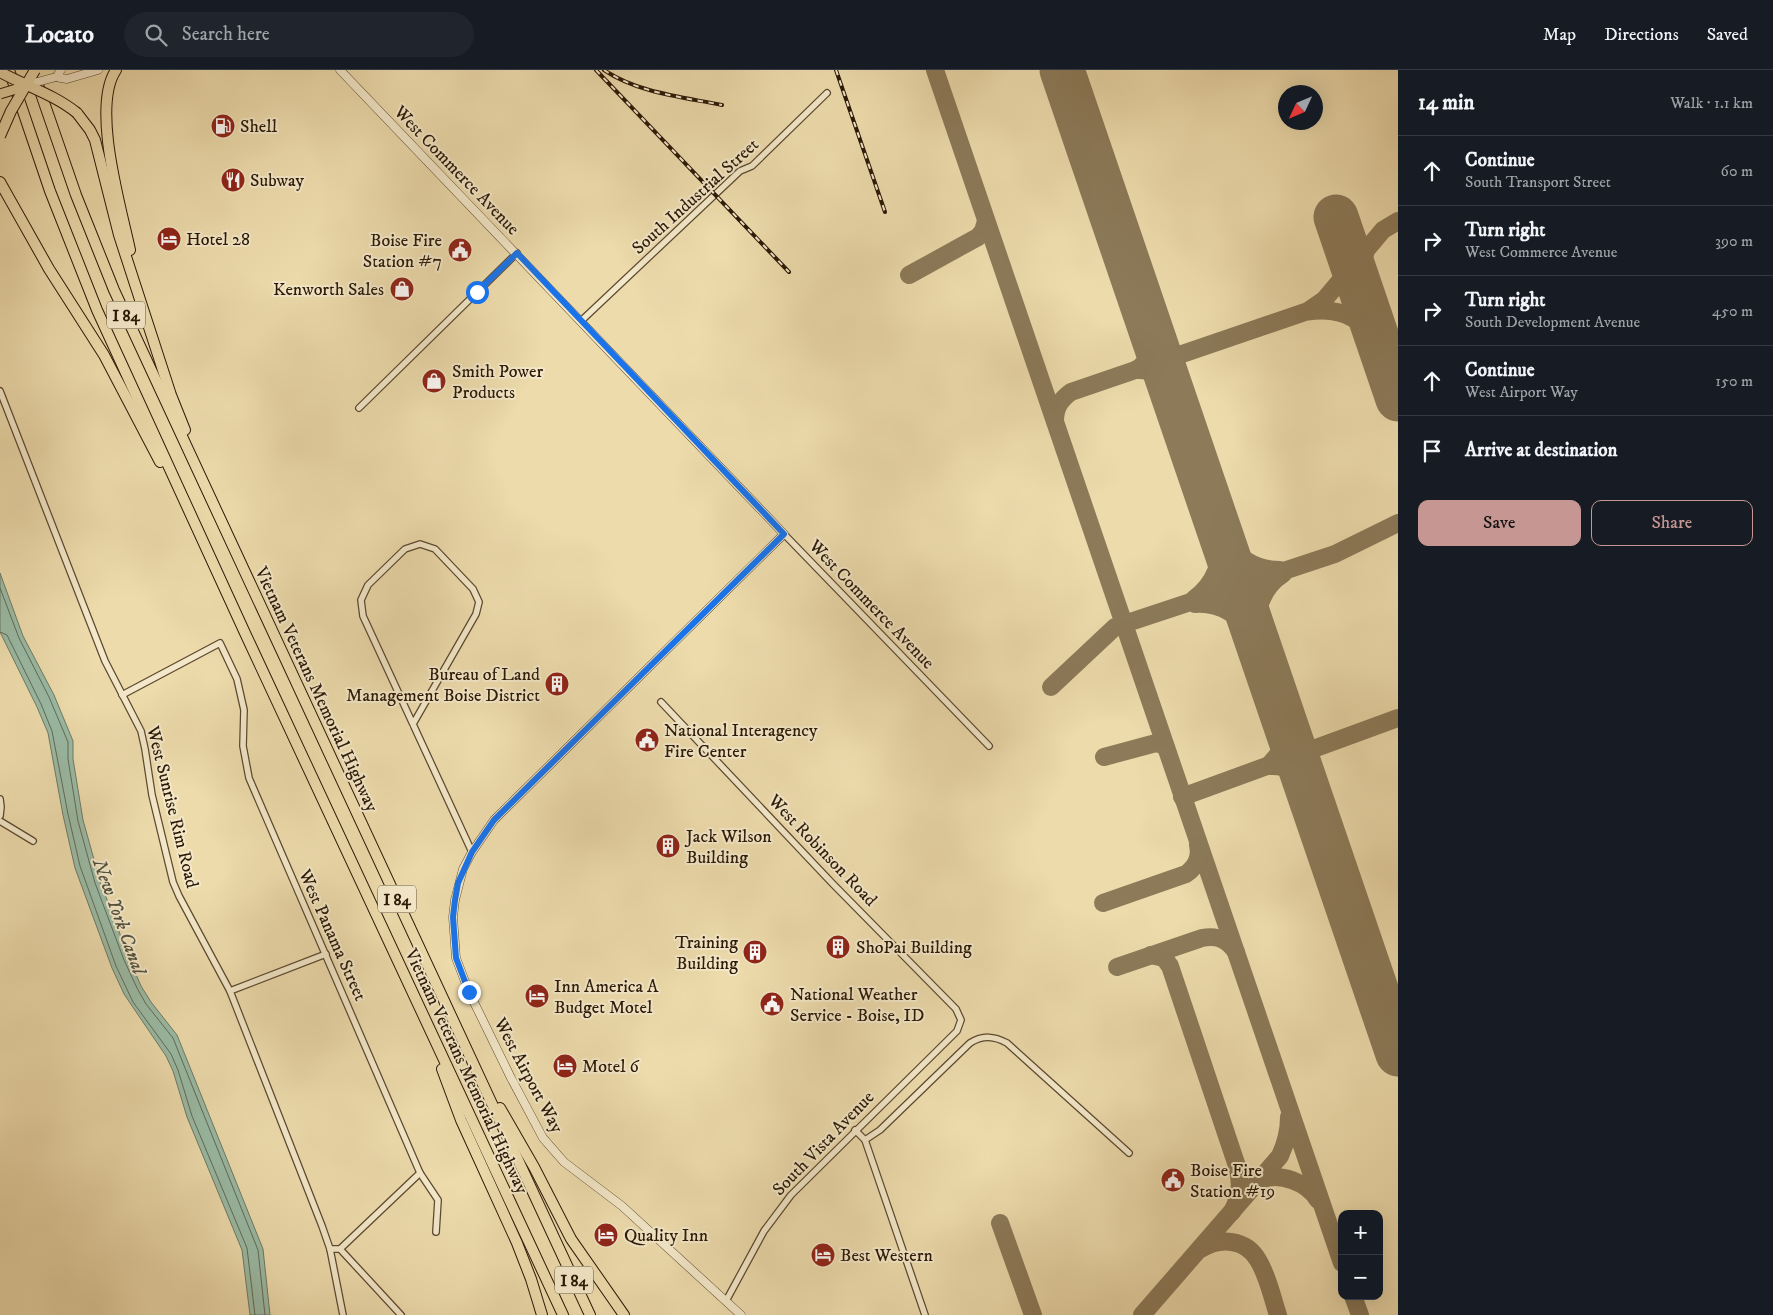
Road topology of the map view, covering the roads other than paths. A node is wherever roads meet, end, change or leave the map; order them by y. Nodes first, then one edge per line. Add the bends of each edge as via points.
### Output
1 (9, 70) edge
2 (34, 70) edge
3 (98, 70) edge
4 (116, 70) edge
5 (340, 70) edge
6 (0, 72) edge
7 (58, 73) edge
8 (26, 86) junction
9 (827, 93) dead end
10 (0, 94) edge
11 (0, 136) edge
12 (0, 182) edge
13 (0, 196) edge
14 (517, 253) junction
15 (50, 269) junction
16 (140, 298) junction
17 (581, 321) junction
18 (0, 391) edge
19 (358, 408) dead end
20 (784, 534) junction
21 (236, 553) junction
22 (245, 633) junction
23 (122, 695) junction
24 (661, 702) dead end
25 (413, 724) junction
26 (989, 746) dead end
27 (0, 799) edge
28 (0, 816) edge
29 (0, 821) edge
30 (33, 841) dead end
31 (472, 852) junction
32 (326, 954) junction
33 (230, 991) junction
34 (416, 1000) junction
35 (961, 1020) joint
36 (465, 1046) junction
37 (855, 1130) junction
38 (865, 1140) junction
39 (1129, 1152) dead end
40 (420, 1172) junction
41 (436, 1232) dead end
42 (330, 1249) junction
43 (340, 1250) junction
44 (726, 1301) junction
45 (343, 1315) edge
46 (401, 1315) edge
47 (542, 1315) edge
48 (563, 1315) edge
49 (590, 1315) edge
50 (624, 1315) edge
51 (741, 1315) edge
52 (925, 1315) edge

1 - 22 highway, Vietnam Veterans Memorial Highway / I 84 via 50,191 97,310
2 - 8 highway, bridge
2 - 21 highway, Vietnam Veterans Memorial Highway / I 84 via 76,194 114,290
3 - 7 street via 67,79
4 - 16 highway via 108,87 109,144
5 - 14 street, West Commerce Avenue
6 - 8 highway, bridge
7 - 8 street, bridge
8 - 10 main road, bridge
8 - 11 highway, bridge
8 - 16 highway, bridge via 66,104 90,130
9 - 17 street, South Industrial Street via 752,166 740,171
12 - 15 highway
13 - 15 highway
14 - 17 street, West Commerce Avenue
14 - 19 street
15 - 22 highway via 104,355
16 - 21 highway via 171,394
17 - 20 street, West Commerce Avenue
18 - 23 street, West Sunrise Rim Road via 105,662
20 - 26 street, West Commerce Avenue
20 - 31 street, West Airport Way via 494,820
21 - 36 highway, Vietnam Veterans Memorial Highway / I 84
22 - 34 highway, Vietnam Veterans Memorial Highway / I 84
23 - 32 street, West Panama Street via 220,643 237,679 244,710 243,746 249,778
23 - 33 street, West Sunrise Rim Road via 141,731 152,795 173,882
24 - 35 street, West Robinson Road via 956,1009
25 - 25 street via 476,614 479,602 473,589 435,549 420,544 405,549 368,585 361,600 363,616
25 - 31 street
27 - 28 street
29 - 30 street
31 - 44 street, West Airport Way via 458,883 455,900 456,958 469,992 532,1117 564,1162 622,1206
32 - 33 street
32 - 40 street, West Panama Street
33 - 42 street, West Sunrise Rim Road
34 - 47 highway via 461,1120 525,1262
34 - 48 highway, Vietnam Veterans Memorial Highway / I 84
35 - 37 street, South Vista Avenue via 957,1031
36 - 49 highway, Vietnam Veterans Memorial Highway / I 84
36 - 50 highway via 571,1239
37 - 38 street
37 - 44 street, South Vista Avenue via 771,1220
38 - 39 street via 880,1130 970,1043 986,1037 1007,1043
38 - 52 street
40 - 41 street, West Panama Street via 438,1200
40 - 43 street
42 - 43 street
42 - 45 street, West Sunrise Rim Road
43 - 46 street
44 - 51 street, West Airport Way

